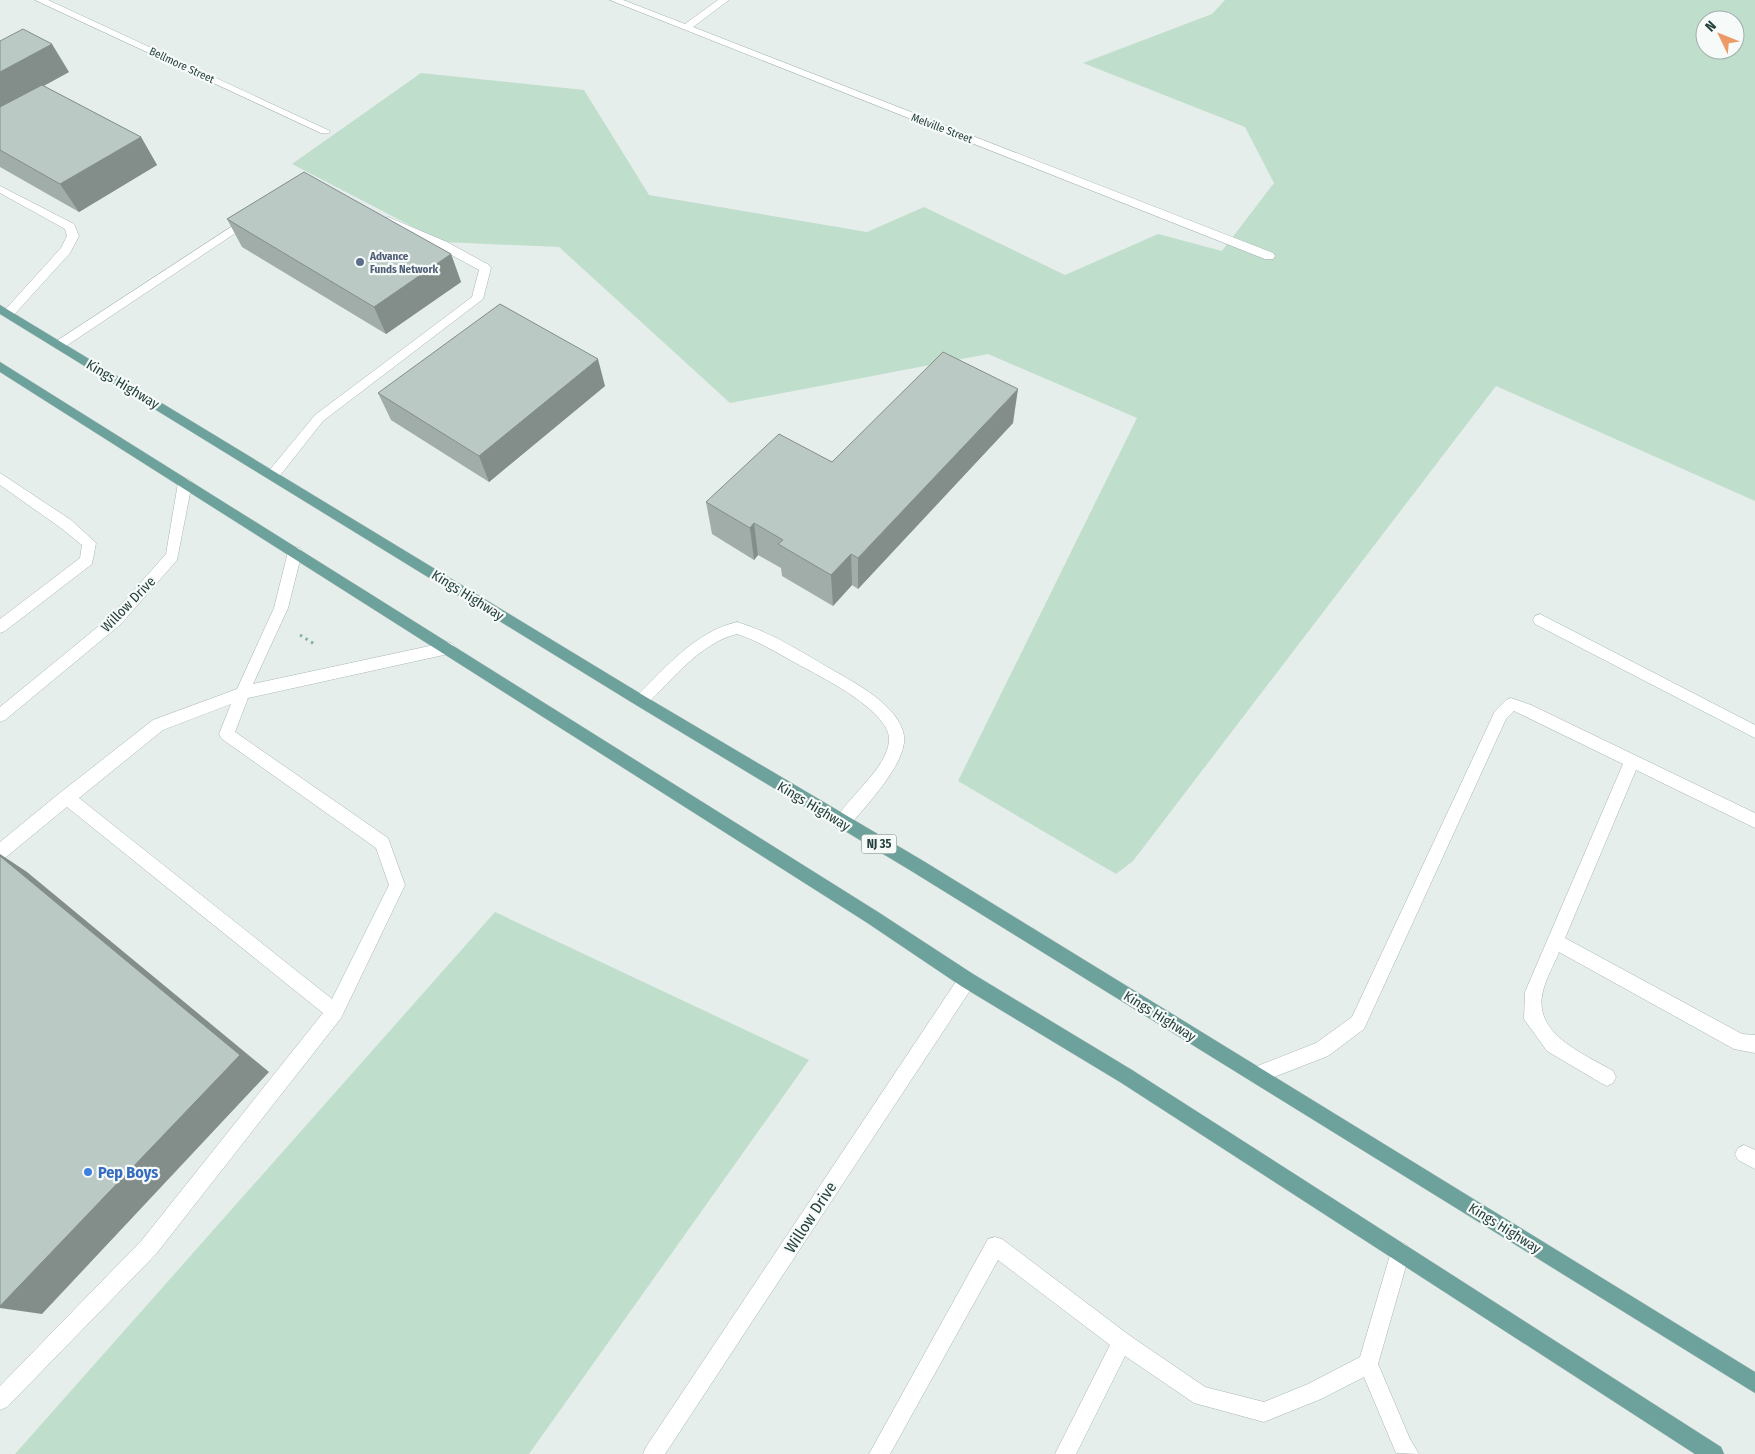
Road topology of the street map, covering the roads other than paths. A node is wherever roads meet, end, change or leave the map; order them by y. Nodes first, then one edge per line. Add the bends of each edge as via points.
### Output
1 (40, 0) edge
2 (615, 0) edge
3 (724, 0) edge
4 (686, 28) junction
5 (325, 131) dead end
6 (0, 190) edge
7 (261, 212) edge
8 (378, 215) edge
9 (1269, 256) dead end
10 (4, 311) edge
11 (59, 345) junction
12 (0, 366) edge
13 (273, 475) junction
14 (0, 478) edge
15 (185, 483) junction
16 (295, 552) junction
17 (1540, 620) dead end
18 (0, 627) edge
19 (448, 648) junction
20 (242, 693) junction
21 (642, 701) junction
22 (0, 716) edge
23 (1755, 732) edge
24 (1632, 761) junction
25 (66, 797) junction
26 (1755, 821) edge
27 (842, 823) junction
28 (0, 852) edge
29 (1555, 941) junction
30 (966, 980) junction
31 (335, 1012) junction
32 (1755, 1044) edge
33 (1256, 1075) junction
34 (1606, 1077) dead end
35 (1400, 1252) junction
36 (1122, 1342) junction
37 (1368, 1364) junction
38 (1755, 1383) edge
39 (0, 1400) edge
40 (653, 1454) edge
41 (879, 1454) edge
42 (1065, 1454) edge
43 (1409, 1454) edge
44 (1714, 1454) edge

1 - 5 street, Bellmore Street
2 - 4 street, Melville Street
3 - 4 street
4 - 9 street, Melville Street
6 - 10 street via 70,227 74,236 66,250
7 - 11 street
8 - 13 street via 485,268 477,299 319,418
10 - 11 main road, Kings Highway / NJ 35
11 - 13 main road, Kings Highway / NJ 35
12 - 15 main road
13 - 21 main road, Kings Highway / NJ 35
14 - 18 street via 89,543 88,560
15 - 16 main road
15 - 22 street, Willow Drive via 172,556 116,620
16 - 19 main road
16 - 20 street via 281,608
17 - 23 street
19 - 20 street
19 - 30 main road
20 - 25 street via 158,725
20 - 31 street via 227,734 382,843 396,885
21 - 27 main road, Kings Highway / NJ 35
21 - 27 street via 700,645 718,633 738,628 755,633 849,688 875,704 891,721 897,741 887,766
24 - 26 street
24 - 29 street
24 - 33 street via 1511,704 1500,715 1358,1023 1322,1050
25 - 28 street
25 - 31 street
27 - 33 main road, Kings Highway / NJ 35
29 - 32 street via 1740,1043
29 - 34 street via 1534,992 1533,1019 1553,1044
30 - 35 main road via 1126,1076
30 - 40 street, Willow Drive
31 - 39 street via 149,1247
33 - 38 main road, Kings Highway / NJ 35
35 - 37 street
35 - 44 main road
36 - 37 street via 1201,1396 1264,1412 1314,1392
36 - 41 street via 995,1246
36 - 42 street
37 - 43 street

